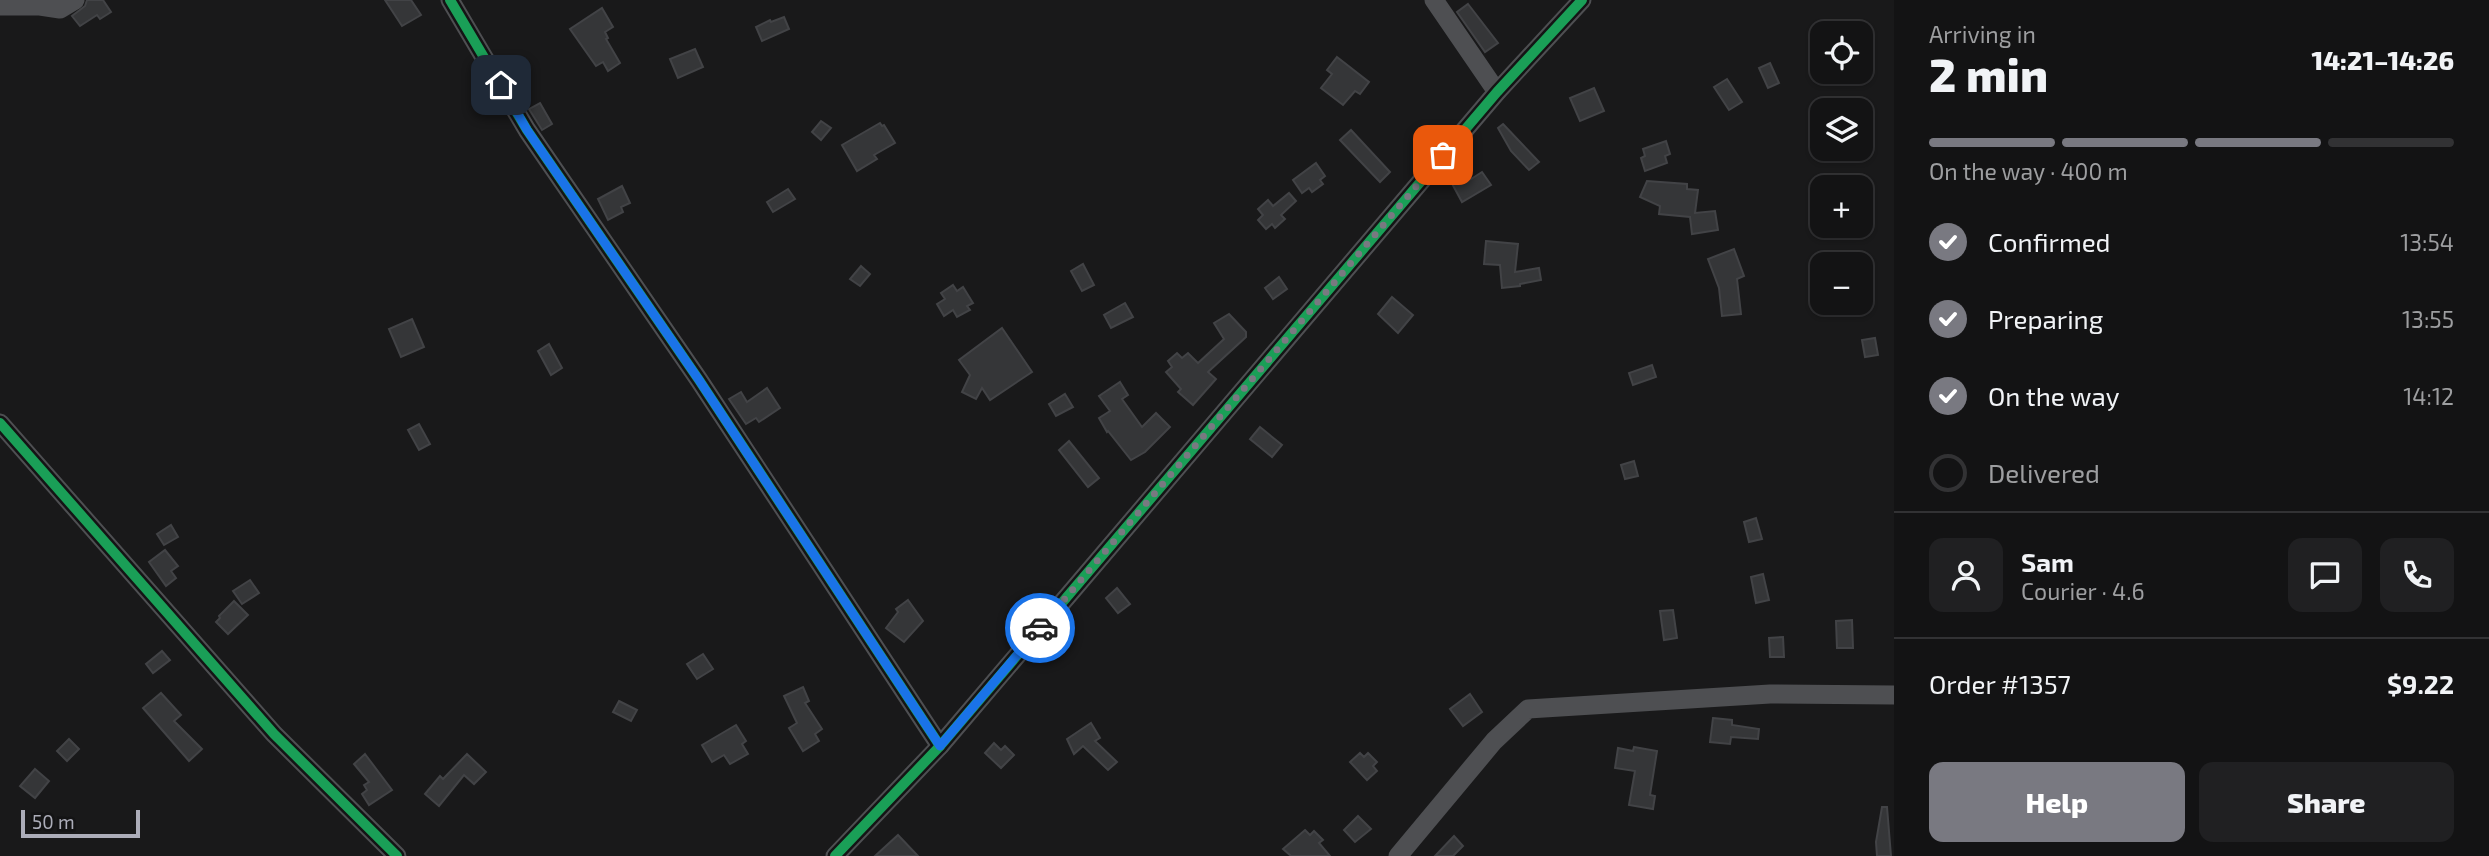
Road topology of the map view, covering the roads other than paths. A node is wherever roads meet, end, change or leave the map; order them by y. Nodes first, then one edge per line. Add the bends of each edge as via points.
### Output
1 (75, 0) edge
2 (450, 0) edge
3 (1434, 0) edge
4 (1582, 0) edge
5 (0, 6) edge
6 (1497, 92) junction
7 (0, 423) edge
8 (1894, 695) edge
9 (940, 746) junction
10 (397, 856) edge
11 (835, 856) edge
12 (1398, 856) edge

1 - 5 street via 60,9
2 - 9 street via 527,130 699,380
3 - 6 street
4 - 6 street
6 - 9 street
7 - 10 street via 274,734
8 - 12 street via 1770,694 1528,709 1494,741
9 - 11 street

